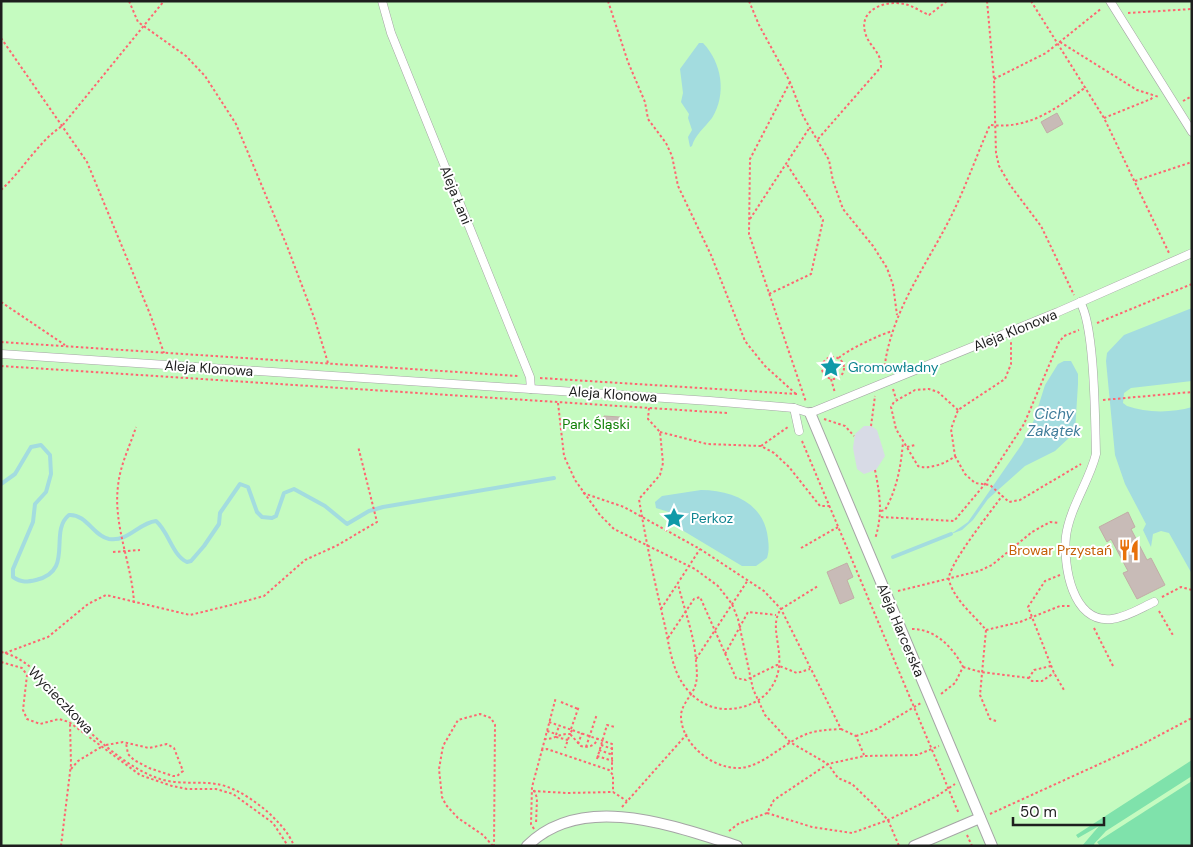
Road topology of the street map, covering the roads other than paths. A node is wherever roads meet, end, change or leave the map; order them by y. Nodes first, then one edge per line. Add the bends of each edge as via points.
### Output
1 (382, 1) edge
2 (1108, 4) edge
3 (1192, 132) edge
4 (1192, 254) edge
5 (1080, 302) junction
6 (1, 354) edge
7 (531, 389) junction
8 (794, 408) junction
9 (810, 413) junction
10 (799, 431) road end
11 (1154, 602) dead end
12 (980, 818) junction
13 (532, 838) edge
14 (737, 846) edge
15 (914, 846) edge
16 (992, 846) edge

1 - 7 street, Aleja Łani via 391,33 530,377
2 - 3 street via 1119,14
4 - 5 street, Aleja Klonowa
5 - 9 street, Aleja Klonowa
5 - 11 street via 1088,327 1096,454 1069,524 1066,562 1073,590 1082,608 1100,618 1122,617
6 - 7 street, Aleja Klonowa
7 - 8 street, Aleja Klonowa
8 - 9 street, Aleja Klonowa
8 - 10 street
9 - 12 street, Aleja Harcerska
12 - 15 street
12 - 16 street, Aleja Harcerska
13 - 14 street via 575,818 594,817 640,820

